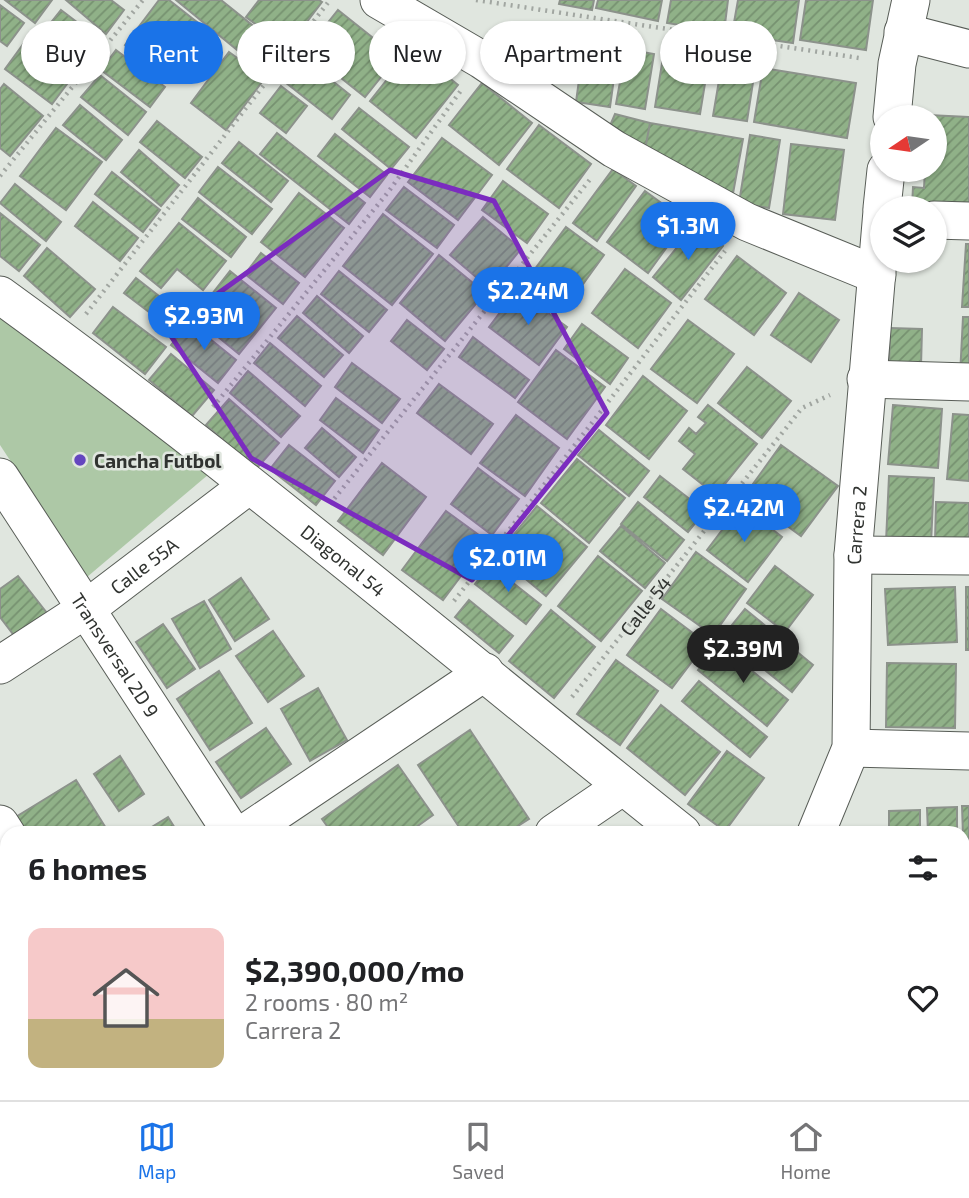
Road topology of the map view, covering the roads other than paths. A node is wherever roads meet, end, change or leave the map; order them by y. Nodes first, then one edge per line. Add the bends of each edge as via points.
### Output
1 (379, 0) edge
2 (904, 32) edge
3 (969, 49) edge
4 (894, 105) edge
5 (947, 220) edge
6 (969, 221) edge
7 (877, 275) joint
8 (0, 295) edge
9 (866, 379) junction
10 (969, 382) edge
11 (0, 477) edge
12 (249, 485) junction
13 (853, 555) junction
14 (969, 556) edge
15 (86, 609) junction
16 (0, 665) edge
17 (485, 672) junction
18 (851, 748) junction
19 (969, 751) edge
20 (623, 786) junction
21 (227, 826) edge
22 (255, 826) edge
23 (564, 826) edge
24 (673, 826) edge
25 (819, 826) edge

1 - 7 street via 482,60 614,149 747,222
2 - 3 street
2 - 4 street
5 - 6 street
7 - 9 street, Carrera 2
8 - 12 street, Diagonal 54
9 - 10 street
9 - 13 street, Carrera 2
11 - 15 street, Transversal 2D 9
12 - 15 street, Calle 55A
12 - 17 street, Diagonal 54
13 - 14 street
13 - 18 street, Carrera 2
15 - 16 street, Calle 55A
15 - 21 street, Transversal 2D 9
17 - 20 street, Diagonal 54
17 - 22 street
18 - 19 street
18 - 25 street, Carrera 2
20 - 23 street
20 - 24 street, Diagonal 54

